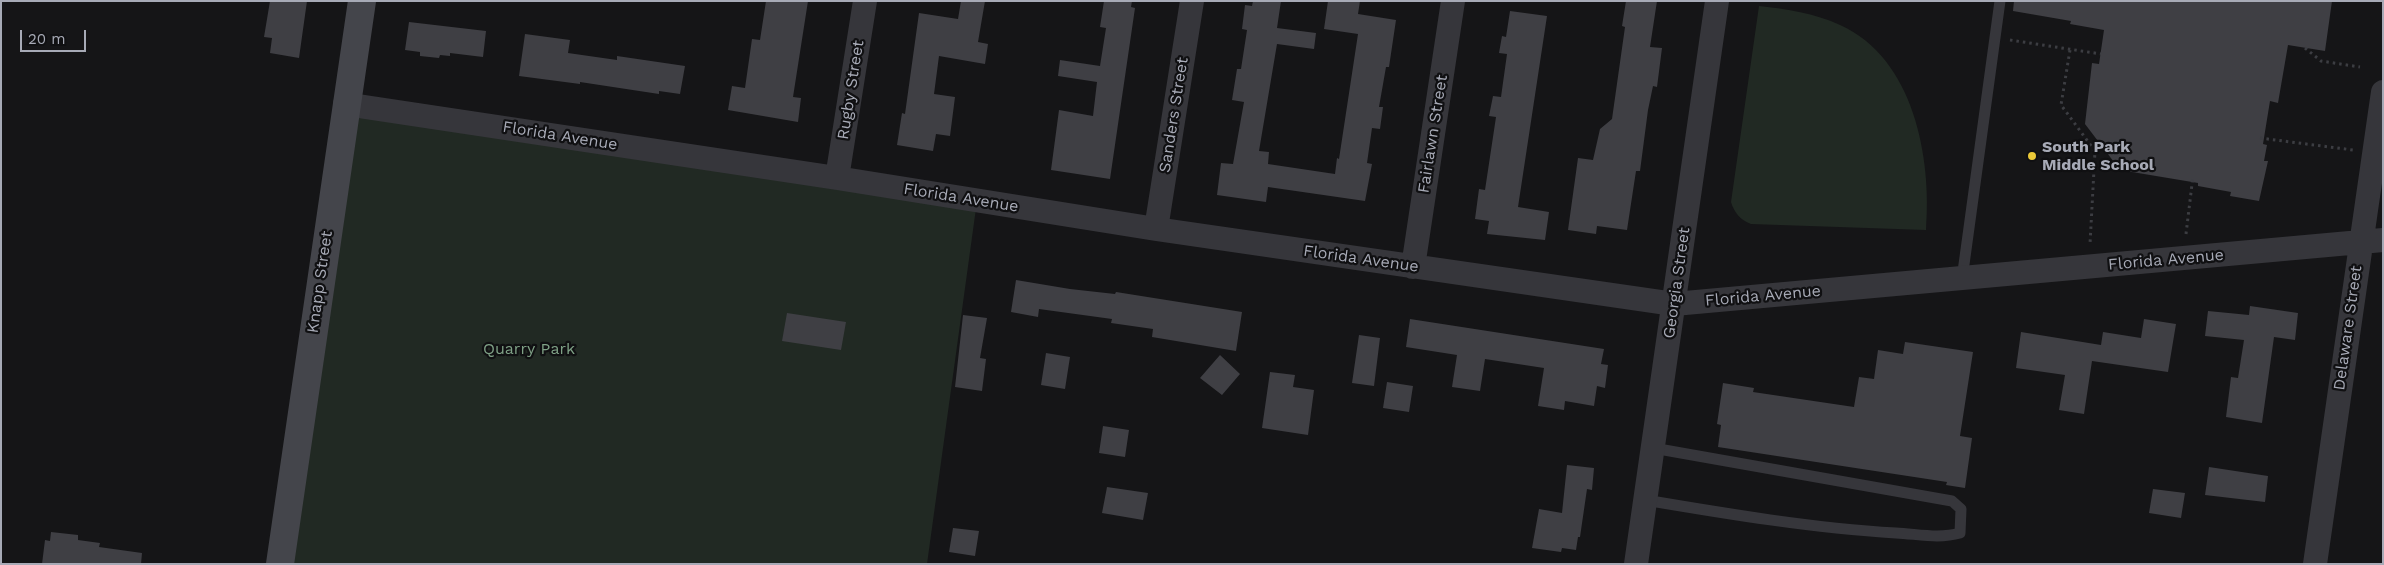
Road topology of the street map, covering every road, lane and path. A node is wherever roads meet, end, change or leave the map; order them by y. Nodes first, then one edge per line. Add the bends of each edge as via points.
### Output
1 (362, 1) edge
2 (865, 1) edge
3 (1192, 1) edge
4 (1453, 1) edge
5 (1717, 1) edge
6 (2000, 1) edge
7 (1995, 38) junction
8 (2304, 48) dead end
9 (2070, 50) junction
10 (2100, 54) dead end
11 (2360, 67) dead end
12 (2383, 92) edge
13 (345, 104) junction
14 (2260, 138) dead end
15 (2374, 153) junction
16 (2192, 176) dead end
17 (837, 178) junction
18 (1156, 229) junction
19 (2372, 241) edge
20 (2186, 258) junction
21 (1413, 267) junction
22 (2092, 267) junction
23 (1962, 279) junction
24 (1674, 304) junction
25 (1653, 448) junction
26 (1645, 500) junction
27 (280, 564) edge
28 (1636, 564) edge
29 (2315, 564) edge

1 - 13 street, Knapp Street
2 - 17 street, Rugby Street
3 - 18 street, Sanders Street
4 - 21 street, Fairlawn Street
5 - 24 street, Georgia Street
6 - 7 lane
7 - 9 path
7 - 23 lane
8 - 11 path via 2322,61
9 - 10 path
9 - 22 path via 2061,105 2095,151 2089,237
12 - 15 street, Delaware Street
13 - 17 street, Florida Avenue
13 - 27 street, Knapp Street
14 - 15 path
15 - 19 street, Delaware Street
16 - 20 path via 2185,228
17 - 18 street, Florida Avenue
18 - 21 street, Florida Avenue
19 - 20 street, Florida Avenue
19 - 29 street, Delaware Street
20 - 22 street, Florida Avenue
21 - 24 street, Florida Avenue
22 - 23 street, Florida Avenue
23 - 24 street, Florida Avenue
24 - 25 street, Georgia Street
25 - 26 street, Georgia Street
25 - 26 lane via 1947,499 1962,509 1960,534 1943,538 1854,530
26 - 28 street, Georgia Street

